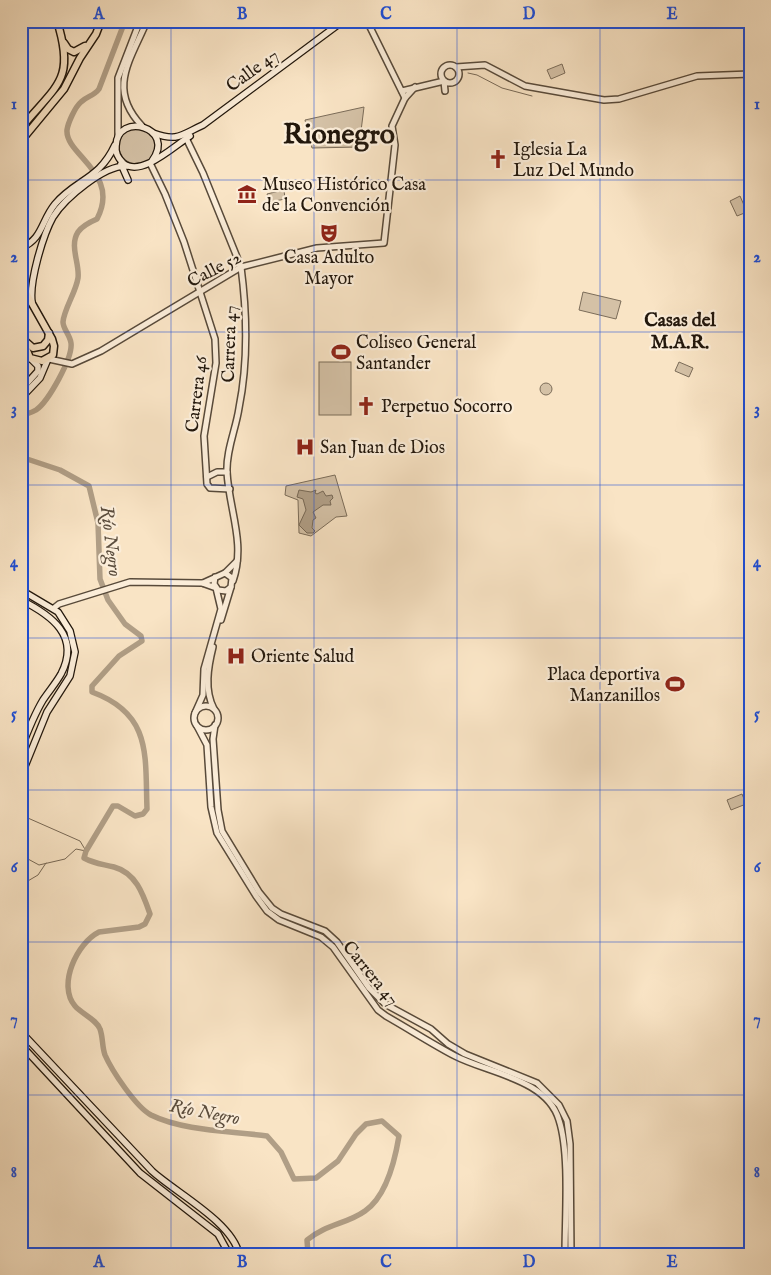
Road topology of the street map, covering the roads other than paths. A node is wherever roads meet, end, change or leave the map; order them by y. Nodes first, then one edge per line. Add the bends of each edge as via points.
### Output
1 (57, 21) edge
2 (101, 21) edge
3 (140, 21) edge
4 (147, 21) edge
5 (343, 21) edge
6 (367, 21) edge
7 (91, 41) junction
8 (63, 42) junction
9 (456, 67) junction
10 (472, 67) junction
11 (750, 74) edge
12 (441, 75) junction
13 (458, 76) junction
14 (433, 82) junction
15 (446, 82) junction
16 (415, 87) junction
17 (402, 91) junction
18 (405, 98) junction
19 (142, 126) junction
20 (21, 128) edge
21 (153, 133) junction
22 (184, 138) junction
23 (117, 139) junction
24 (21, 141) edge
25 (151, 162) junction
26 (126, 166) junction
27 (100, 172) junction
28 (128, 180) dead end
29 (85, 183) junction
30 (21, 248) edge
31 (241, 267) junction
32 (21, 284) edge
33 (200, 290) junction
34 (32, 302) junction
35 (49, 332) junction
36 (22, 341) edge
37 (30, 358) junction
38 (50, 358) junction
39 (21, 360) edge
40 (21, 390) edge
41 (21, 398) edge
42 (227, 472) junction
43 (207, 477) junction
44 (230, 489) junction
45 (239, 559) junction
46 (225, 573) junction
47 (215, 578) junction
48 (202, 583) junction
49 (232, 584) junction
50 (216, 588) junction
51 (21, 590) edge
52 (21, 600) edge
53 (54, 608) junction
54 (42, 610) junction
55 (52, 618) junction
56 (214, 709) junction
57 (195, 713) junction
58 (35, 715) junction
59 (44, 719) junction
60 (215, 725) junction
61 (197, 726) junction
62 (21, 749) edge
63 (21, 776) edge
64 (412, 1018) junction
65 (405, 1027) junction
66 (21, 1032) edge
67 (21, 1045) edge
68 (229, 1254) edge
69 (239, 1254) edge
70 (565, 1254) edge
71 (571, 1254) edge

1 - 8 main road
2 - 7 main road
3 - 23 street via 118,78
4 - 19 street via 122,84 125,101
5 - 22 main road, Calle 47
6 - 17 street
7 - 8 main road via 74,52
7 - 24 main road via 64,88
8 - 20 main road via 64,71 59,84
9 - 10 street
9 - 12 street via 446,65
9 - 13 street
10 - 11 street via 490,67 529,87 604,100 697,76
10 - 13 street
12 - 14 street
12 - 15 street
13 - 15 street via 455,81
14 - 15 street
14 - 16 street
16 - 17 street
16 - 18 street
17 - 18 street
18 - 31 street, Calle 52 via 392,126 395,145 384,243 317,248
19 - 21 main road
19 - 23 main road via 129,127
21 - 22 main road
21 - 25 main road via 158,144
22 - 25 main road, Calle 47
22 - 31 street, Carrera 47 via 203,173
23 - 26 main road via 117,154
23 - 27 main road
25 - 26 main road via 140,168
25 - 33 street, Carrera 46
26 - 27 main road
26 - 28 main road
27 - 29 main road
29 - 30 main road via 56,203 35,241
29 - 34 main road via 59,208 49,226 34,277
31 - 33 street, Calle 52
31 - 42 street, Carrera 47 via 245,311 243,366 240,408
32 - 34 main road
33 - 38 street, Calle 52 via 108,347 72,364
33 - 43 street, Carrera 46 via 216,350 204,436
34 - 35 main road
35 - 36 main road via 48,340 40,347
35 - 38 main road via 54,342
36 - 37 main road
37 - 38 main road via 36,361
37 - 39 main road
37 - 40 main road via 38,370
38 - 41 main road via 40,378
42 - 43 street
42 - 44 street, Carrera 47
43 - 44 street, Carrera 46 via 210,488
44 - 45 street, Carrera 47
45 - 46 street
45 - 49 street, Carrera 47
46 - 47 street
46 - 49 street via 230,576
47 - 48 street
47 - 50 street
48 - 50 street
48 - 53 street via 138,581
49 - 50 street via 224,591
49 - 56 street, Carrera 47 via 208,669 208,688
50 - 57 street via 221,609 204,670 203,695
51 - 53 main road
52 - 54 main road
53 - 54 main road
53 - 55 main road
53 - 59 main road via 70,631 74,661 70,676
54 - 55 main road
55 - 58 main road via 62,631 65,662
56 - 57 street via 203,706
56 - 60 street
57 - 61 street
58 - 59 main road via 32,736
58 - 62 main road
59 - 63 main road
60 - 61 street via 208,729
60 - 64 street, Carrera 47 via 220,823 227,841 259,892 281,914 325,931 337,942 376,997
61 - 65 street, Carrera 47 via 207,743 211,807 217,833 256,896 279,920 322,937 333,947 378,1010
64 - 65 street via 414,1025
64 - 71 street, Carrera 47 via 465,1054 537,1083 559,1105 567,1121 570,1144
65 - 70 street, Carrera 47 via 456,1056 523,1084 550,1104 560,1122 562,1141
66 - 69 main road via 152,1172 221,1224
67 - 68 main road via 140,1173 218,1234

